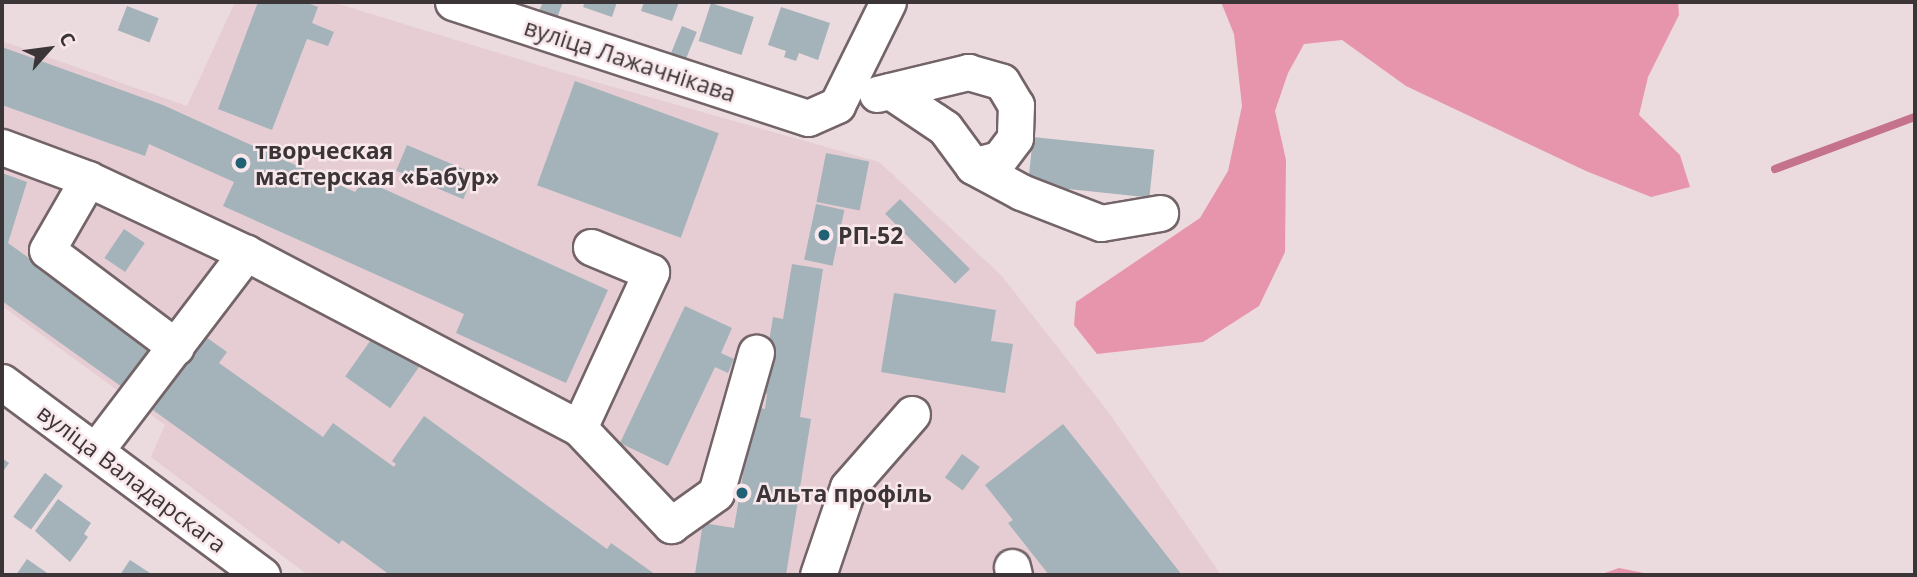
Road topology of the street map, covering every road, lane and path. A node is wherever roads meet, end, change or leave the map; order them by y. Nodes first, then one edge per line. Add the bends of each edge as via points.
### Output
1 (453, 2) edge
2 (888, 2) edge
3 (890, 91) junction
4 (822, 111) junction
5 (2, 147) edge
6 (973, 166) junction
7 (88, 179) junction
8 (1160, 213) dead end
9 (591, 247) dead end
10 (246, 253) junction
11 (176, 347) junction
12 (756, 353) dead end
13 (2, 382) edge
14 (912, 414) dead end
15 (579, 428) junction
16 (96, 450) junction
17 (262, 575) edge
18 (818, 575) edge

1 - 4 street, вуліца Лажачнікава
2 - 4 street
3 - 4 street
3 - 6 street via 945,128
3 - 6 street via 968,72 1002,82 1017,105 1015,138 999,159
5 - 7 street
6 - 8 street via 1021,192 1101,223
7 - 10 street
7 - 11 street via 47,250
9 - 15 street via 651,272
10 - 11 street
10 - 15 street
11 - 16 street
12 - 15 street via 716,493 671,525
13 - 16 street, вуліца Валадарскага
14 - 18 street via 848,487
16 - 17 street, вуліца Валадарскага

